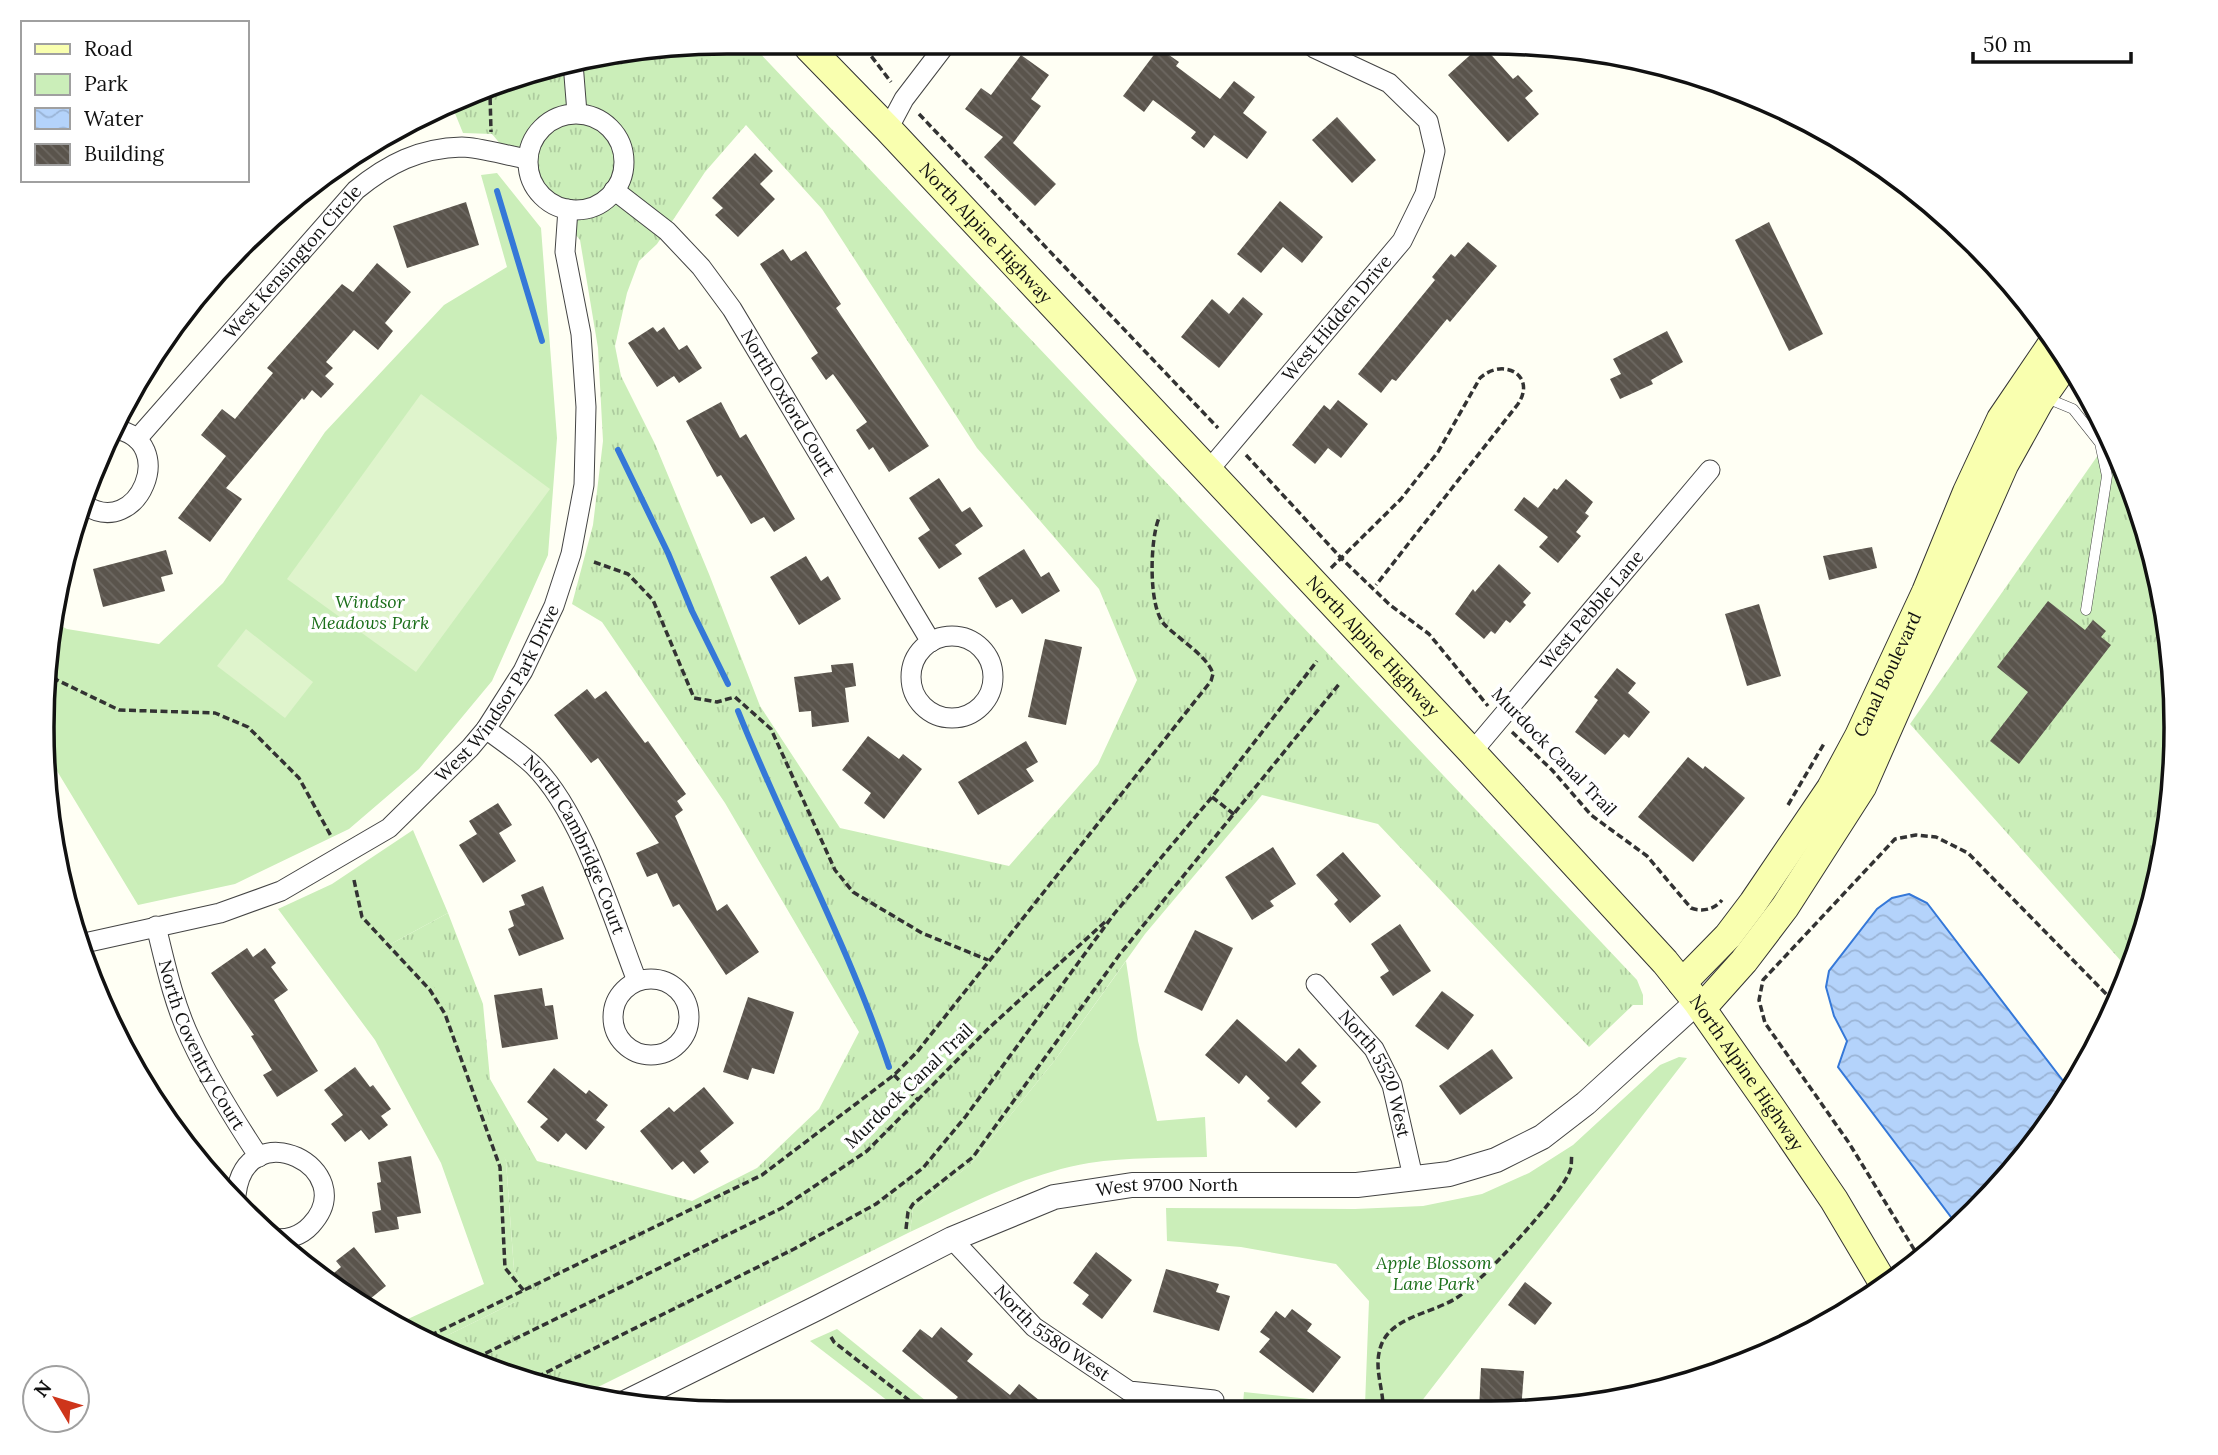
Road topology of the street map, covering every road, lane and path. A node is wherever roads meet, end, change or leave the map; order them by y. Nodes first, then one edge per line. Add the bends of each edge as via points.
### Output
1 (815, 54) edge
2 (870, 54) edge
3 (939, 54) edge
4 (1327, 54) edge
5 (574, 72) edge
6 (490, 98) edge
7 (905, 99) junction
8 (577, 113) junction
9 (888, 129) junction
10 (492, 134) dead end
11 (527, 159) junction
12 (614, 190) junction
13 (568, 209) junction
14 (2049, 352) edge
15 (2060, 368) edge
16 (2032, 391) junction
17 (124, 430) edge
18 (137, 439) junction
19 (1232, 441) junction
20 (2099, 441) edge
21 (2101, 446) edge
22 (1710, 470) dead end
23 (1208, 471) junction
24 (91, 509) edge
25 (1159, 518) dead end
26 (1342, 559) junction
27 (594, 562) dead end
28 (1376, 585) dead end
29 (2085, 610) dead end
30 (931, 642) junction
31 (1317, 661) dead end
32 (56, 679) edge
33 (1340, 683) dead end
34 (1500, 722) junction
35 (486, 729) junction
36 (1830, 735) dead end
37 (1472, 752) junction
38 (1212, 797) junction
39 (1782, 814) dead end
40 (1235, 815) junction
41 (331, 836) dead end
42 (354, 880) dead end
43 (1725, 897) dead end
44 (1114, 914) junction
45 (156, 926) junction
46 (89, 942) edge
47 (988, 960) junction
48 (637, 981) dead end
49 (1316, 984) dead end
50 (2108, 996) edge
51 (1694, 997) junction
52 (894, 1075) junction
53 (919, 1101) junction
54 (1572, 1154) dead end
55 (259, 1157) junction
56 (1413, 1177) junction
57 (237, 1188) edge
58 (906, 1229) dead end
59 (289, 1238) edge
60 (952, 1239) junction
61 (1915, 1250) edge
62 (1879, 1277) edge
63 (525, 1292) junction
64 (435, 1333) edge
65 (831, 1337) dead end
66 (483, 1355) edge
67 (542, 1375) edge
68 (641, 1395) edge
69 (910, 1401) edge
70 (1214, 1401) dead end
71 (1384, 1401) edge

1 - 9 main road, North Alpine Highway
2 - 7 path, Murdock Canal Trail
3 - 7 street
4 - 19 street, West Hidden Drive via 1389,83 1428,121 1435,150 1425,194 1402,241
5 - 8 street
6 - 10 path
7 - 9 street
7 - 19 path, Murdock Canal Trail
8 - 11 street via 543,126
8 - 12 street via 602,121 619,140 624,166
9 - 23 main road, North Alpine Highway
11 - 13 street via 538,192
11 - 18 street, West Kensington Circle via 463,147 401,159 379,172 356,190
12 - 13 street via 594,206
12 - 30 street, North Oxford Court via 667,232 732,309
13 - 35 street, West Windsor Park Drive via 565,252 581,334 586,407 583,485 571,554 554,606 523,671
14 - 16 main road, Canal Boulevard
15 - 16 main road, Canal Boulevard
16 - 20 lane via 2073,409
16 - 51 main road, Canal Boulevard via 2001,419 1926,592 1831,788 1728,936
17 - 18 street
18 - 24 street via 149,469 137,499 123,509
19 - 23 street, West Hidden Drive
19 - 26 path, Murdock Canal Trail
21 - 29 lane via 2107,477
22 - 34 street, West Pebble Lane
23 - 37 main road, North Alpine Highway
25 - 47 path via 1153,574 1157,613 1209,665 1211,681
26 - 28 path via 1401,499 1438,452 1480,378 1502,368 1517,374 1524,386 1523,397
26 - 34 path, Murdock Canal Trail via 1429,634
27 - 47 path via 628,574 653,600 694,698 718,702 735,697 771,729 835,870 853,892 922,933
30 - 30 street via 915,658 912,669 919,702 945,717 965,715 984,702 990,691 991,667 986,655 978,645 956,636
31 - 38 path, Murdock Canal Trail
32 - 41 path via 119,710 215,713 248,727 299,778
33 - 40 path
34 - 37 street, West Pebble Lane
34 - 43 path, Murdock Canal Trail via 1552,770 1591,815 1647,856 1691,908 1711,909
35 - 45 street, West Windsor Park Drive via 389,828 340,858 281,891 220,913
35 - 48 street, North Cambridge Court via 533,766 562,803 587,853
36 - 39 path
37 - 51 main road, North Alpine Highway
38 - 40 path
38 - 44 path, Murdock Canal Trail
40 - 58 path via 1121,954 973,1157 913,1204
42 - 63 path via 362,916 430,990 445,1014 500,1167 505,1268
44 - 53 path, Murdock Canal Trail via 989,1028
44 - 67 path, Murdock Canal Trail via 923,1168 876,1204 794,1249
45 - 46 street, West Windsor Park Drive
45 - 55 street, North Coventry Court via 189,1038
47 - 52 path
49 - 56 street, North 5520 West via 1374,1049 1392,1086
50 - 61 path via 1968,853 1936,837 1916,835 1895,839 1763,980 1759,1000 1765,1023 1849,1143
51 - 56 street, West 9700 North via 1586,1103 1542,1137 1496,1160 1449,1174
51 - 62 main road, North Alpine Highway via 1834,1200
52 - 53 path
52 - 63 path via 762,1175
53 - 66 path, Murdock Canal Trail via 867,1151 782,1208
54 - 71 path via 1570,1170 1551,1201 1496,1262 1459,1297 1396,1325 1382,1343 1376,1367
55 - 57 street via 242,1173
55 - 59 street via 282,1152 304,1159 323,1189 320,1212 307,1229
56 - 60 street, West 9700 North via 1357,1185 1100,1188 1054,1197
60 - 68 street, West 9700 North
60 - 70 street, North 5580 West via 1034,1327 1129,1391
63 - 64 path
65 - 69 path

